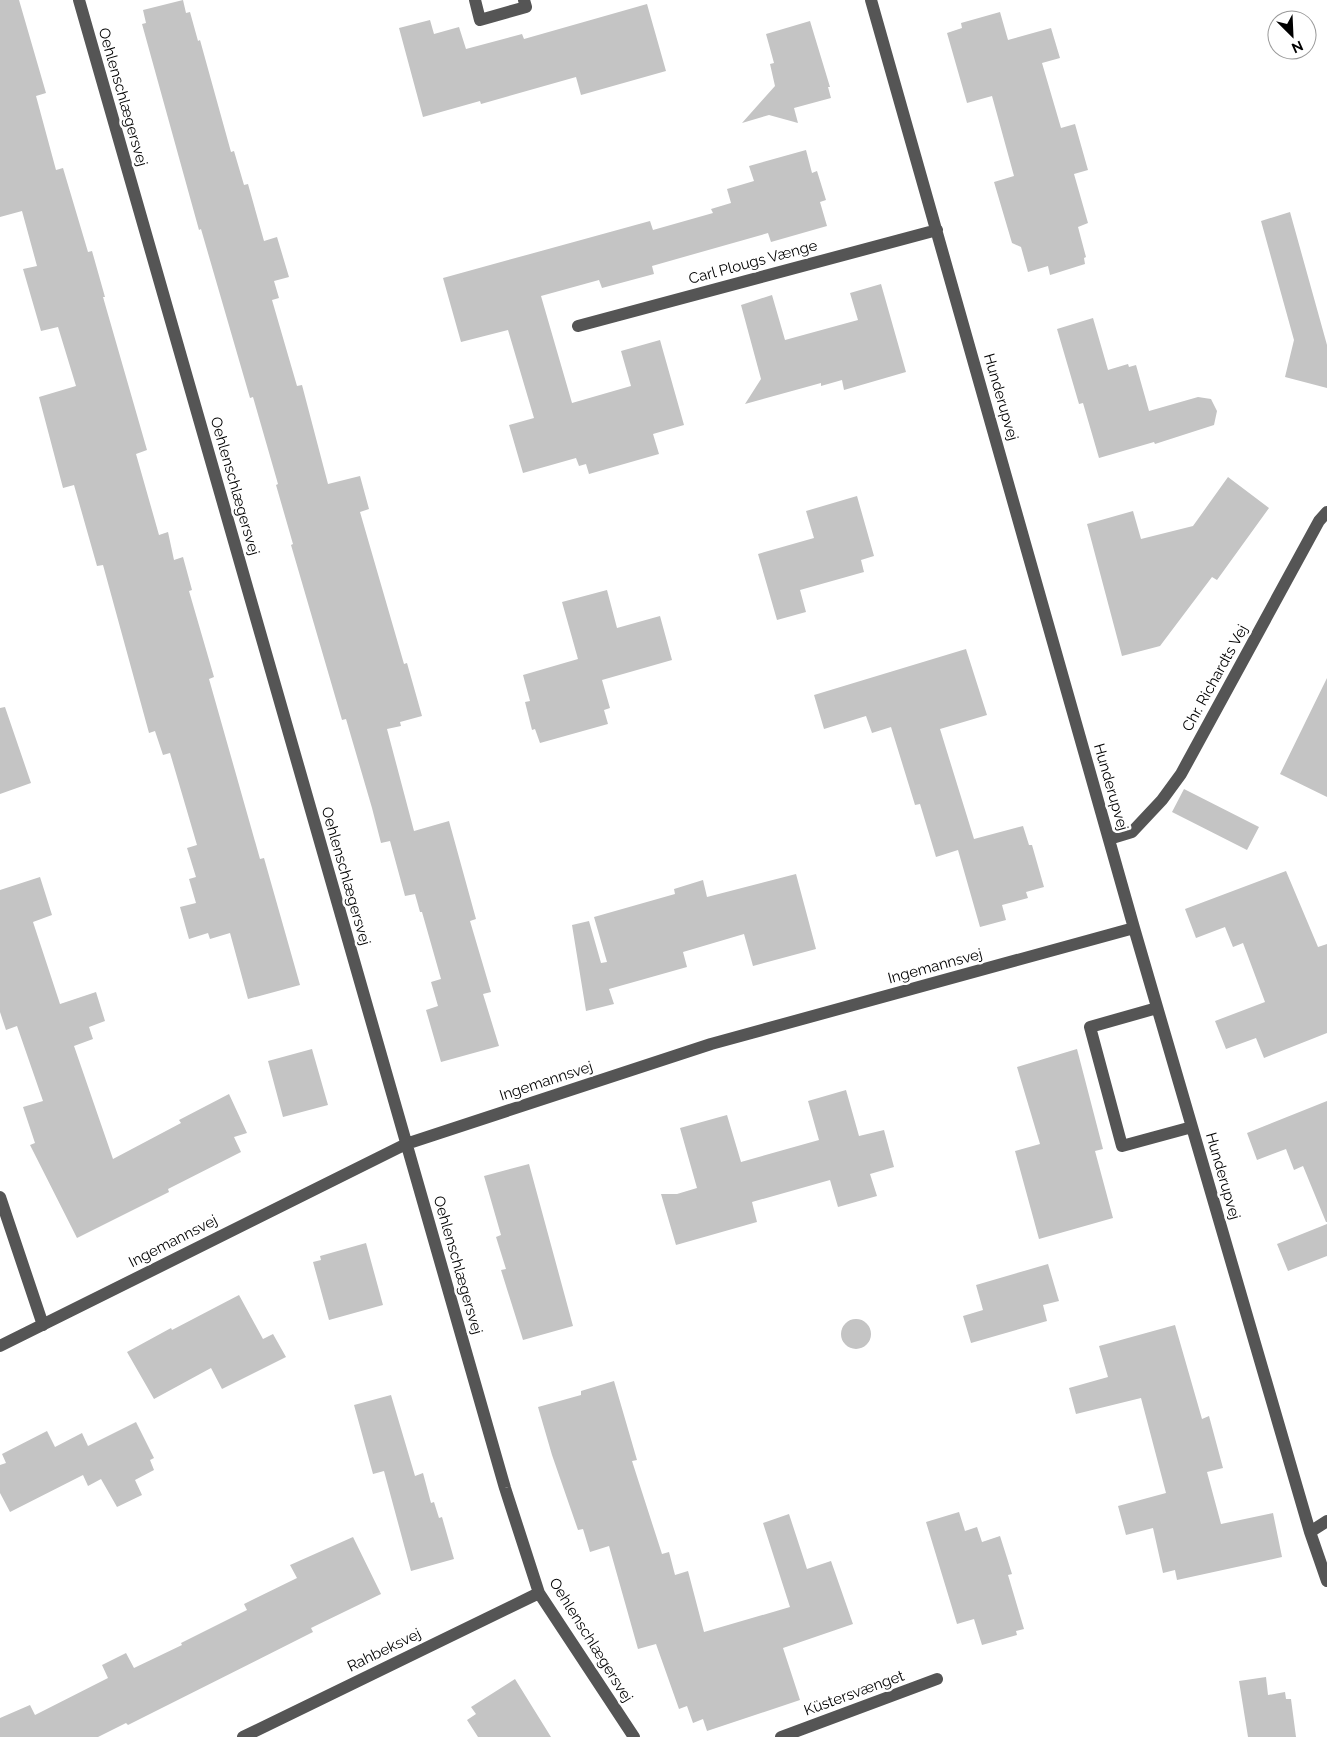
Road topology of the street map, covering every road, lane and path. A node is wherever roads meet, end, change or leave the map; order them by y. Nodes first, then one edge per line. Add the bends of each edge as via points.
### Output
1 (79, 0) edge
2 (475, 0) edge
3 (524, 0) edge
4 (871, 0) edge
5 (937, 230) junction
6 (578, 326) dead end
7 (1327, 512) edge
8 (1109, 840) junction
9 (1134, 928) junction
10 (1157, 1008) junction
11 (1192, 1127) junction
12 (406, 1144) junction
13 (0, 1197) edge
14 (44, 1325) junction
15 (0, 1346) edge
16 (1327, 1521) edge
17 (1310, 1532) junction
18 (1327, 1581) edge
19 (539, 1593) junction
20 (937, 1679) dead end
21 (243, 1737) edge
22 (634, 1737) edge
23 (781, 1737) edge

1 - 12 street, Oehlenschlægersvej
2 - 3 street via 480,20 526,7
4 - 5 street, Hunderupvej
5 - 6 street, Carl Plougs Vænge
5 - 8 street, Hunderupvej
7 - 8 street, Chr. Richardts Vej via 1181,774 1132,832
8 - 9 street, Hunderupvej
9 - 10 street, Hunderupvej
9 - 12 street, Ingemannsvej via 711,1044
10 - 11 street, Hunderupvej
10 - 11 street via 1090,1027 1122,1146
11 - 17 street, Hunderupvej
12 - 14 street, Ingemannsvej
12 - 19 street, Oehlenschlægersvej via 505,1488
13 - 14 street
14 - 15 street, Ingemannsvej
16 - 17 street
17 - 18 street, Hunderupvej
19 - 21 street, Rahbeksvej
19 - 22 street, Oehlenschlægersvej
20 - 23 street, Küstersvænget

